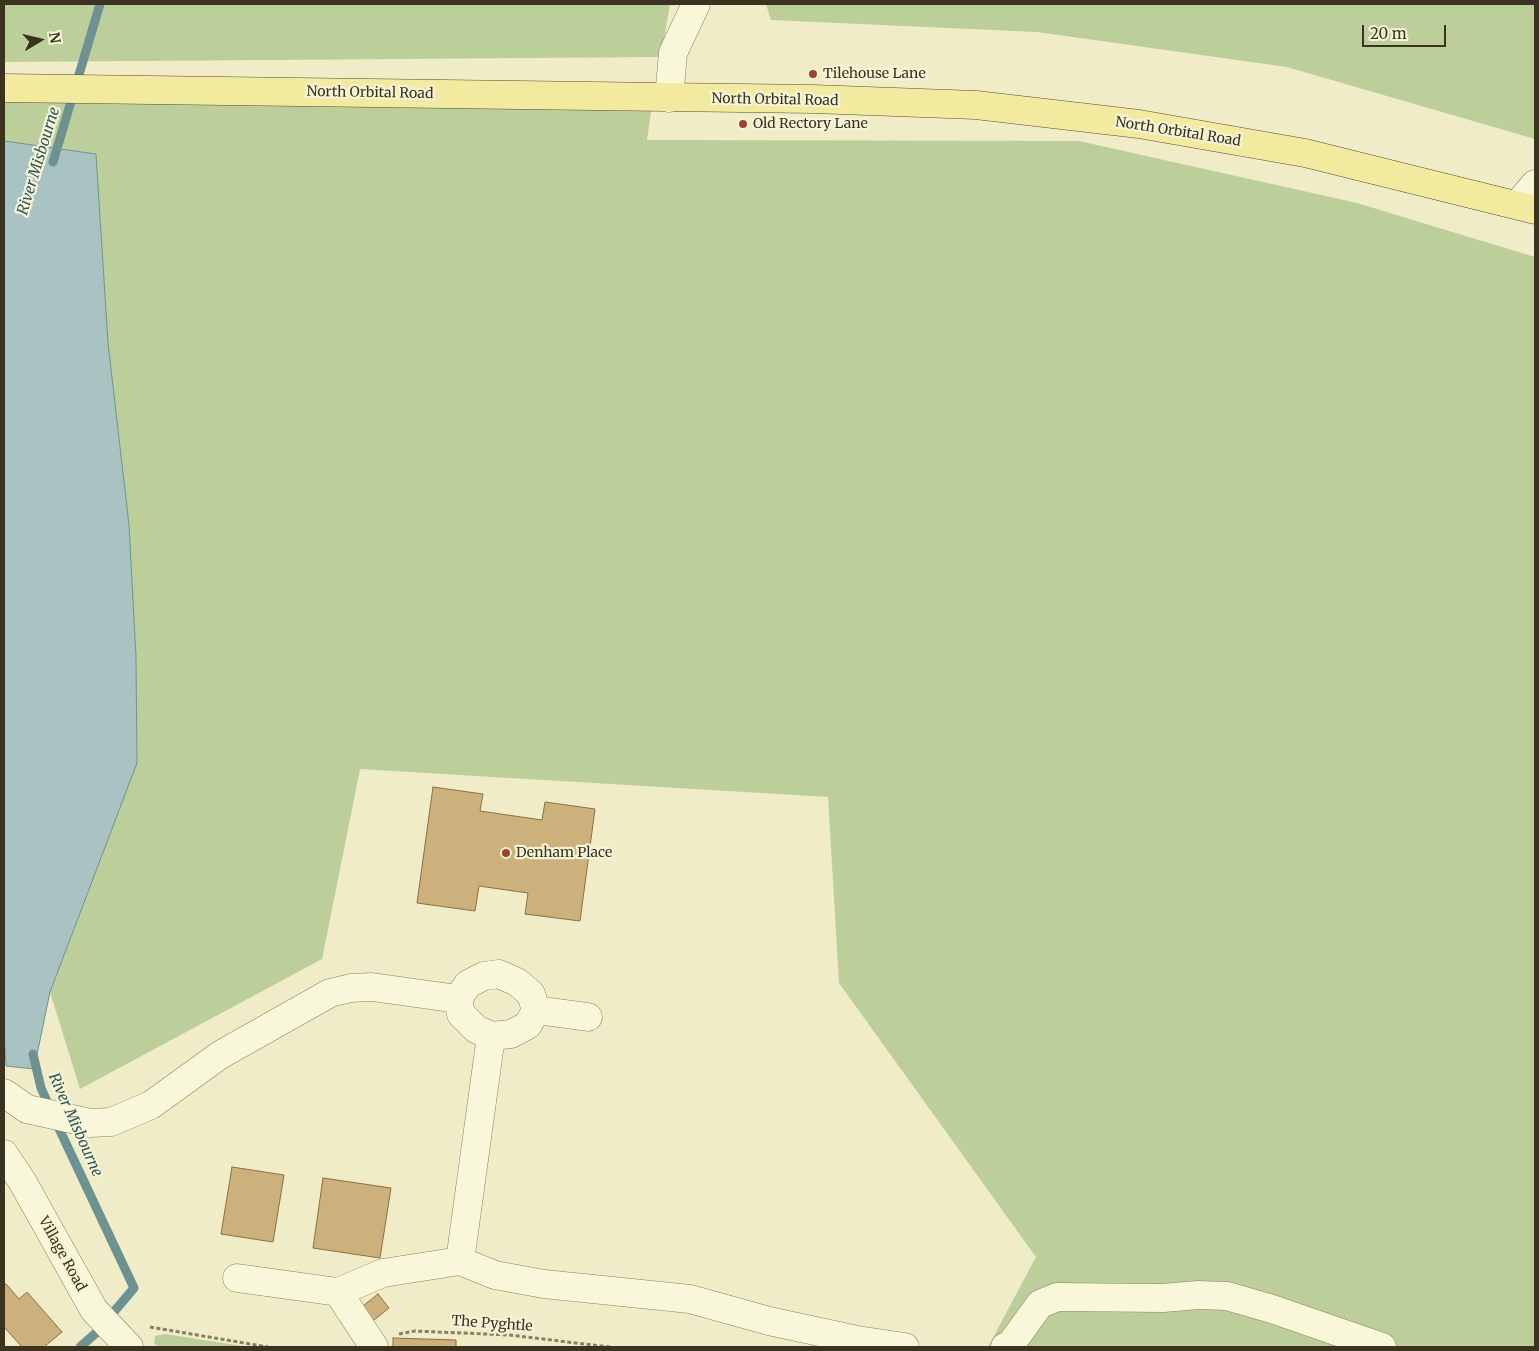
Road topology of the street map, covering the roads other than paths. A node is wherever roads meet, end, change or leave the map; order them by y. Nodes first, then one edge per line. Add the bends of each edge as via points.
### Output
1 (696, 4) edge
2 (17, 89) edge
3 (670, 98) junction
4 (1535, 184) edge
5 (1526, 207) edge
6 (458, 999) junction
7 (536, 1010) junction
8 (588, 1017) dead end
9 (491, 1036) junction
10 (4, 1093) edge
11 (4, 1154) edge
12 (460, 1260) junction
13 (237, 1278) dead end
14 (338, 1292) junction
15 (128, 1336) edge
16 (374, 1346) edge
17 (906, 1347) edge
18 (1004, 1347) edge
19 (1382, 1347) edge

1 - 3 street via 673,54
2 - 3 main road, North Orbital Road
3 - 5 main road, North Orbital Road via 976,105 1139,124 1305,153
4 - 5 street
6 - 7 street via 468,984 484,976 499,974 518,982 531,994
6 - 9 street via 461,1014 476,1029
6 - 10 street via 372,987 330,993 220,1055 151,1105 111,1122 90,1123 27,1109
7 - 8 street
7 - 9 street via 528,1024 511,1034
9 - 12 street
11 - 15 street, Village Road via 94,1310
12 - 14 street via 383,1273
12 - 17 street via 495,1275 544,1284 690,1300 769,1321
13 - 14 street
14 - 16 street
18 - 19 street via 1011,1344 1040,1304 1057,1296 1163,1298 1198,1295 1227,1296 1245,1301

